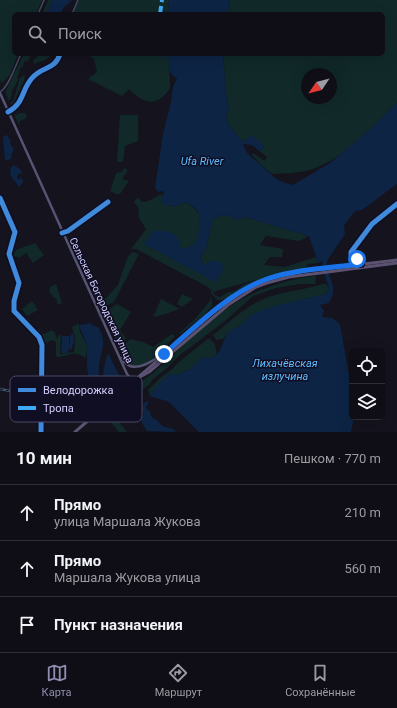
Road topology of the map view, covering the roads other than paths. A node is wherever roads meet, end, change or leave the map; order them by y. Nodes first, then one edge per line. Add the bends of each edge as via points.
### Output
1 (44, 0) edge
2 (78, 0) edge
3 (39, 12) edge
4 (73, 12) edge
5 (20, 56) edge
6 (59, 56) edge
7 (0, 93) edge
8 (8, 112) junction
9 (0, 198) edge
10 (108, 202) dead end
11 (397, 204) edge
12 (2, 207) edge
13 (62, 233) junction
14 (397, 260) edge
15 (360, 264) junction
16 (397, 264) edge
17 (344, 268) junction
18 (306, 273) junction
19 (164, 354) junction
20 (119, 356) junction
21 (42, 376) edge
22 (129, 376) edge
23 (139, 376) edge
24 (142, 376) edge
25 (41, 422) edge
26 (86, 422) edge
27 (41, 432) edge
28 (75, 432) edge

1 - 3 street
2 - 4 street
5 - 7 street via 10,79
6 - 8 street via 51,67 40,70 29,81 20,103
7 - 8 main road, Сельская Богородская улица
8 - 13 main road, Сельская Богородская улица
9 - 12 street
10 - 13 street
11 - 15 street via 372,224 351,252 352,258 360,260
12 - 21 street via 15,232 9,254 19,283 14,311 39,337 42,345
13 - 20 main road, Сельская Богородская улица
14 - 15 main road
15 - 17 main road
16 - 17 main road
17 - 18 main road
18 - 19 main road via 286,274 267,279 240,293
18 - 24 main road via 267,283 237,298
19 - 20 main road via 136,367 127,365
19 - 23 main road
20 - 22 main road, Сельская Богородская улица
25 - 27 street
26 - 28 main road

